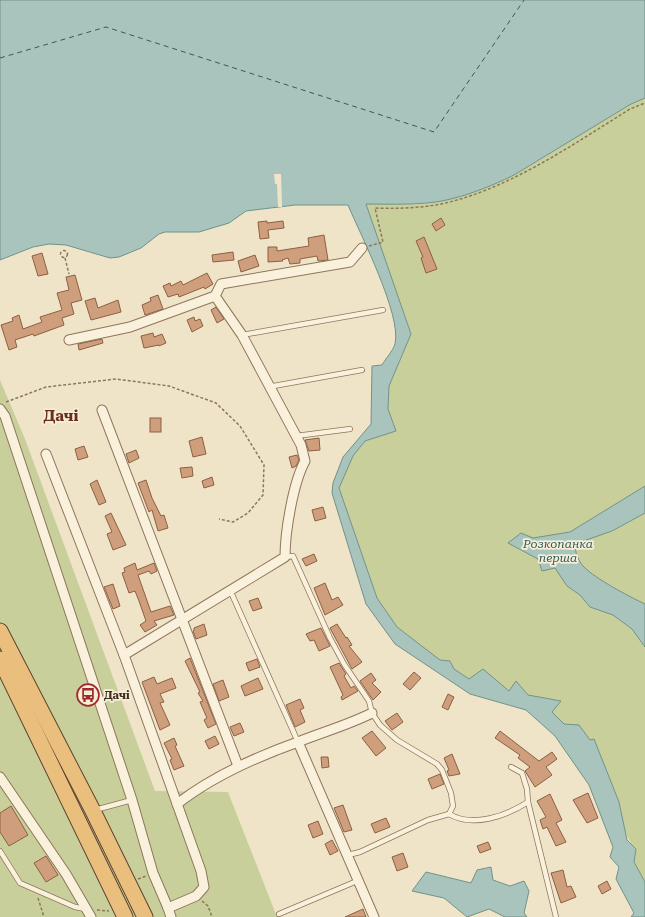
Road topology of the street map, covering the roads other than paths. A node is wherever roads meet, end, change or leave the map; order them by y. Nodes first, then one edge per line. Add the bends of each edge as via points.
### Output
1 (362, 248) road end
2 (215, 296) junction
3 (383, 310) dead end
4 (242, 335) junction
5 (69, 340) dead end
6 (362, 370) dead end
7 (268, 387) junction
8 (0, 409) edge
9 (102, 410) dead end
10 (350, 429) dead end
11 (296, 436) junction
12 (46, 454) dead end
13 (285, 557) junction
14 (230, 590) junction
15 (182, 620) junction
16 (0, 631) edge
17 (124, 655) junction
18 (0, 659) edge
19 (372, 713) junction
20 (298, 742) junction
21 (238, 766) junction
22 (511, 767) dead end
23 (0, 777) edge
24 (132, 800) junction
25 (528, 802) junction
26 (177, 804) junction
27 (93, 811) junction
28 (449, 814) junction
29 (0, 851) edge
30 (348, 855) junction
31 (357, 881) junction
32 (168, 908) junction
33 (88, 913) edge
34 (279, 914) dead end
35 (125, 917) edge
36 (145, 917) edge
37 (171, 917) edge
38 (374, 917) edge
39 (556, 917) edge

1 - 2 street via 350,262 221,284
2 - 4 street
2 - 5 street via 130,327
3 - 4 lane
4 - 7 street
6 - 7 lane
7 - 11 street
8 - 24 street via 5,416
9 - 15 street
10 - 11 lane
11 - 13 street via 305,461 298,474
12 - 17 street
13 - 14 street
13 - 19 lane via 292,556 330,638 369,701
14 - 15 street
14 - 20 lane
15 - 17 street
15 - 21 street
16 - 27 highway
17 - 26 street
18 - 35 highway
19 - 20 street
19 - 28 lane via 380,725 397,740 437,764 442,770 453,806
20 - 21 street
20 - 30 street
21 - 26 street via 194,791
22 - 25 lane via 522,773
23 - 33 street via 66,874
24 - 27 lane
24 - 32 street via 153,873
25 - 28 lane via 519,808 473,821 458,820
25 - 39 lane
26 - 32 street via 202,871 204,887 196,896
27 - 36 highway
28 - 30 lane via 428,820 360,852
29 - 33 lane via 20,882
30 - 31 street
31 - 34 lane
31 - 38 street
32 - 37 street

